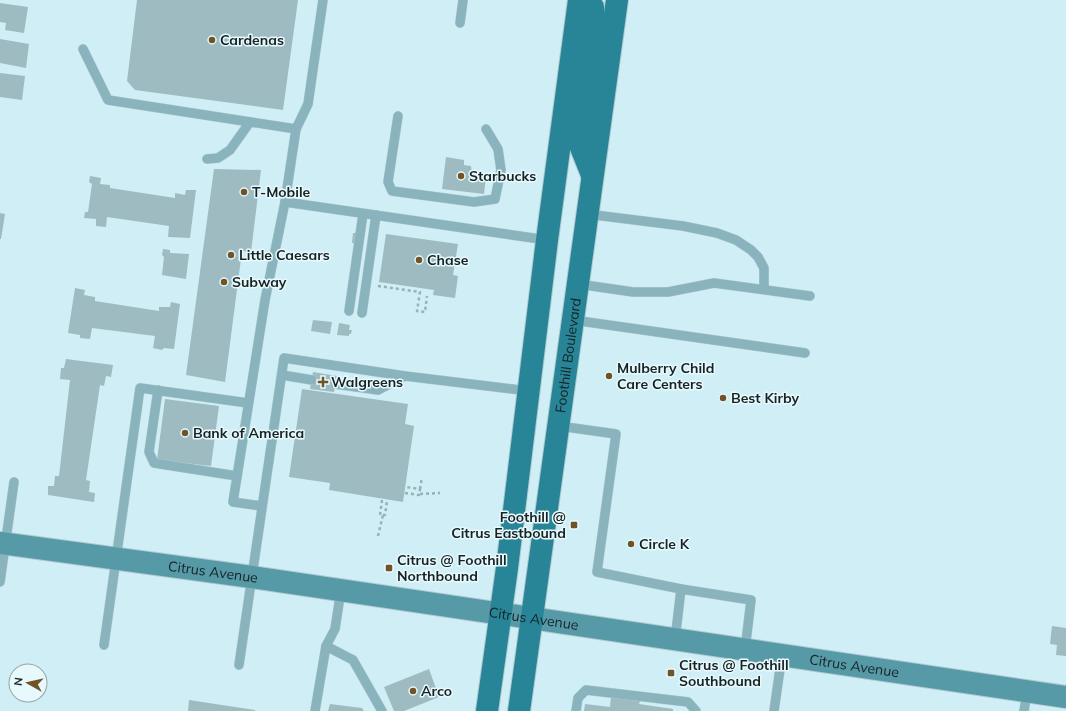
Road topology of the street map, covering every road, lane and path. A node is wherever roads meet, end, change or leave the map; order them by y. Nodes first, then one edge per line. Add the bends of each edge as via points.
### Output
1 (323, 0) edge
2 (463, 0) edge
3 (579, 0) edge
4 (586, 0) edge
5 (617, 0) edge
6 (460, 23) dead end
7 (83, 49) dead end
8 (398, 116) dead end
9 (250, 122) junction
10 (296, 129) junction
11 (486, 129) dead end
12 (207, 159) dead end
13 (592, 176) junction
14 (285, 202) junction
15 (363, 214) junction
16 (587, 214) junction
17 (376, 215) junction
18 (547, 240) junction
19 (578, 284) junction
20 (764, 290) junction
21 (427, 296) dead end
22 (810, 296) dead end
23 (363, 310) joint
24 (349, 311) dead end
25 (573, 320) junction
26 (805, 353) dead end
27 (282, 375) junction
28 (405, 376) junction
29 (312, 380) dead end
30 (335, 384) dead end
31 (158, 390) junction
32 (529, 392) junction
33 (248, 403) junction
34 (558, 426) junction
35 (237, 476) junction
36 (422, 477) dead end
37 (14, 482) dead end
38 (406, 487) dead end
39 (420, 489) junction
40 (405, 493) dead end
41 (440, 493) dead end
42 (420, 494) junction
43 (382, 500) dead end
44 (388, 501) dead end
45 (262, 506) junction
46 (383, 515) junction
47 (378, 536) dead end
48 (3, 544) edge
49 (116, 559) junction
50 (252, 577) junction
51 (0, 582) edge
52 (681, 589) junction
53 (341, 590) junction
54 (501, 615) junction
55 (532, 619) junction
56 (675, 640) junction
57 (104, 645) dead end
58 (326, 646) junction
59 (745, 650) junction
60 (782, 655) junction
61 (239, 665) dead end
62 (1066, 697) edge
63 (1025, 701) edge
64 (315, 711) edge
65 (382, 711) edge
66 (487, 711) edge
67 (519, 711) edge
68 (576, 711) edge
69 (696, 711) edge
70 (774, 711) edge

1 - 10 lane via 308,104
2 - 6 lane
3 - 18 main road
4 - 13 main road via 593,7 594,20 580,145
5 - 13 main road, Foothill Boulevard
7 - 9 lane via 108,100
8 - 11 lane via 388,182 392,191 474,202 495,199 501,170 498,149
9 - 10 lane
9 - 12 lane via 230,150 218,158
10 - 14 lane
13 - 16 main road, Foothill Boulevard
14 - 15 lane
14 - 33 lane
15 - 17 lane
15 - 24 lane
16 - 19 main road, Foothill Boulevard
16 - 20 lane via 683,226 736,240 758,257 764,268
17 - 18 lane
17 - 23 lane
18 - 32 main road
19 - 20 lane via 633,292 668,292 714,283
19 - 25 main road, Foothill Boulevard
20 - 22 lane
21 - 23 path via 424,312 417,311 420,292 376,286 375,293
25 - 26 lane
25 - 34 main road, Foothill Boulevard
27 - 28 lane via 284,358
27 - 29 lane
27 - 45 lane
28 - 30 lane via 378,390
28 - 32 lane
31 - 33 lane
31 - 35 lane via 149,452 154,462
31 - 49 lane via 140,388
32 - 54 main road
33 - 35 lane
34 - 52 lane via 616,434 597,572
34 - 55 main road, Foothill Boulevard
35 - 45 lane via 234,502
36 - 39 path
37 - 48 lane
38 - 39 path
39 - 42 path
40 - 42 path
41 - 42 path
43 - 46 path via 380,515
44 - 46 path
45 - 50 lane
46 - 47 path
48 - 49 main road, Citrus Avenue
48 - 51 lane
49 - 50 main road, Citrus Avenue
49 - 57 lane
50 - 53 main road, Citrus Avenue
50 - 61 lane
52 - 56 lane
52 - 59 lane via 751,600
53 - 54 main road, Citrus Avenue
53 - 58 lane via 335,629
54 - 55 main road, Citrus Avenue
54 - 66 main road
55 - 56 main road, Citrus Avenue
55 - 67 main road, Foothill Boulevard
56 - 59 main road, Citrus Avenue
58 - 64 lane
58 - 65 lane via 353,660
59 - 60 main road, Citrus Avenue
60 - 63 main road, Citrus Avenue
60 - 70 lane
62 - 63 main road, Citrus Avenue
68 - 69 lane via 578,698 586,690 688,702

